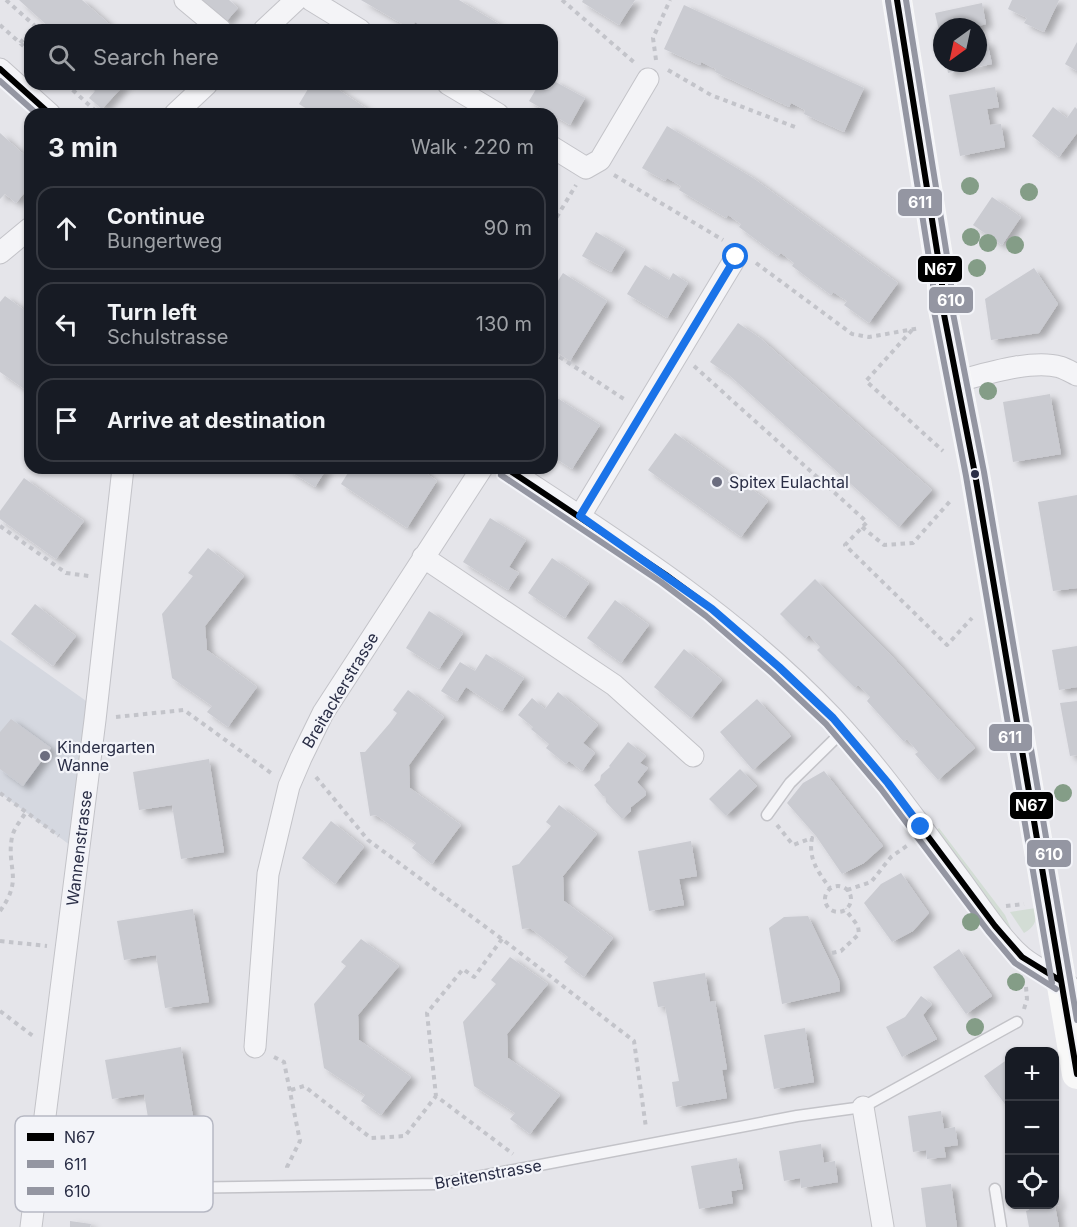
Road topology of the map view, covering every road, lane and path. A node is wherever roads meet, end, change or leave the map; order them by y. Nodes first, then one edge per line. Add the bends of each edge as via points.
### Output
1 (6, 0) edge
2 (185, 0) edge
3 (296, 0) edge
4 (311, 0) edge
5 (562, 0) edge
6 (670, 0) edge
7 (897, 0) edge
8 (13, 2) edge
9 (33, 24) edge
10 (214, 24) edge
11 (270, 24) edge
12 (350, 24) edge
13 (0, 25) edge
14 (24, 39) edge
15 (20, 43) junction
16 (24, 47) edge
17 (0, 69) edge
18 (657, 72) junction
19 (73, 90) edge
20 (201, 90) edge
21 (458, 90) edge
22 (43, 108) edge
23 (92, 108) edge
24 (181, 108) edge
25 (488, 108) edge
26 (795, 127) dead end
27 (558, 149) edge
28 (593, 164) junction
29 (558, 216) edge
30 (24, 233) edge
31 (737, 252) junction
32 (0, 253) edge
33 (912, 330) junction
34 (923, 334) dead end
35 (679, 352) junction
36 (558, 356) edge
37 (1077, 375) edge
38 (958, 381) junction
39 (643, 412) junction
40 (944, 452) dead end
41 (122, 474) edge
42 (478, 474) edge
43 (515, 474) edge
44 (950, 488) dead end
45 (952, 499) junction
46 (954, 510) dead end
47 (580, 516) junction
48 (0, 526) edge
49 (862, 527) junction
50 (423, 557) junction
51 (110, 578) junction
52 (970, 609) dead end
53 (95, 720) junction
54 (844, 730) junction
55 (693, 756) dead end
56 (301, 758) junction
57 (289, 786) junction
58 (0, 793) edge
59 (26, 812) junction
60 (767, 815) joint
61 (925, 832) junction
62 (78, 851) junction
63 (830, 888) junction
64 (847, 890) junction
65 (1026, 904) dead end
66 (845, 909) junction
67 (0, 911) edge
68 (1010, 914) dead end
69 (502, 939) junction
70 (0, 941) edge
71 (66, 949) junction
72 (832, 953) dead end
73 (1025, 977) dead end
74 (1069, 985) edge
75 (0, 1011) edge
76 (1017, 1022) joint
77 (255, 1047) joint
78 (53, 1051) junction
79 (1077, 1074) edge
80 (291, 1090) junction
81 (436, 1096) junction
82 (863, 1107) junction
83 (45, 1116) edge
84 (648, 1145) junction
85 (531, 1167) junction
86 (288, 1186) junction
87 (213, 1187) edge
88 (995, 1189) dead end
89 (33, 1212) edge
90 (31, 1227) edge
91 (883, 1227) edge
92 (1002, 1227) edge

1 - 8 path
2 - 10 street
3 - 11 street
4 - 12 street
5 - 18 path via 634,62
6 - 18 path via 653,38
7 - 38 main road via 942,282 942,304
8 - 9 path
13 - 15 path
14 - 15 path
15 - 16 path
17 - 22 street
18 - 26 path
18 - 28 street
19 - 23 path
20 - 24 street
21 - 25 street
27 - 28 street
28 - 29 path
28 - 31 path
30 - 32 street
31 - 33 path via 852,334 869,337
31 - 35 street
33 - 34 path via 922,328
33 - 40 path via 866,381
35 - 39 street
35 - 49 path via 867,522
36 - 39 path
37 - 38 street via 1058,367 1036,365
38 - 74 main road
39 - 47 street
41 - 51 street, Wannenstrasse
42 - 50 street, Breitackerstrasse
43 - 47 street
44 - 45 path
45 - 46 path
45 - 49 path via 913,543 884,545
47 - 54 street via 712,609
48 - 51 path via 66,573
49 - 52 path via 845,545 947,645 972,620
50 - 55 street via 614,685
50 - 56 street, Breitackerstrasse via 323,713
51 - 53 street, Wannenstrasse
53 - 57 path via 184,710
53 - 62 street, Wannenstrasse
54 - 60 lane via 790,783
54 - 61 street
56 - 57 street, Breitackerstrasse
56 - 69 path via 368,840
57 - 77 street, Breitackerstrasse via 268,874
58 - 59 path
59 - 62 path
59 - 67 path via 12,838 14,880 11,896
60 - 63 path via 793,845 812,838 814,867
61 - 64 path via 891,857 871,882
61 - 74 street via 1022,957
62 - 71 street, Wannenstrasse
63 - 64 path via 841,886
63 - 66 path via 825,900 828,908 837,912
64 - 66 path via 850,902
65 - 68 path via 1005,905
66 - 72 path via 858,926 859,934 841,951
69 - 81 path via 474,977 463,969 427,1013
69 - 84 path via 634,1041
70 - 71 path
71 - 78 street, Wannenstrasse
73 - 76 path via 1027,999
74 - 79 main road
75 - 78 path
76 - 82 lane
77 - 80 path via 284,1062
78 - 83 street, Wannenstrasse
80 - 81 path via 303,1086 371,1138 405,1136
80 - 86 path via 300,1141 287,1167
81 - 85 path
82 - 84 lane, Breitenstrasse
82 - 91 street
84 - 85 lane, Breitenstrasse
85 - 86 lane, Breitenstrasse via 440,1184
86 - 87 lane, Breitenstrasse
88 - 92 lane
89 - 90 street, Wannenstrasse

